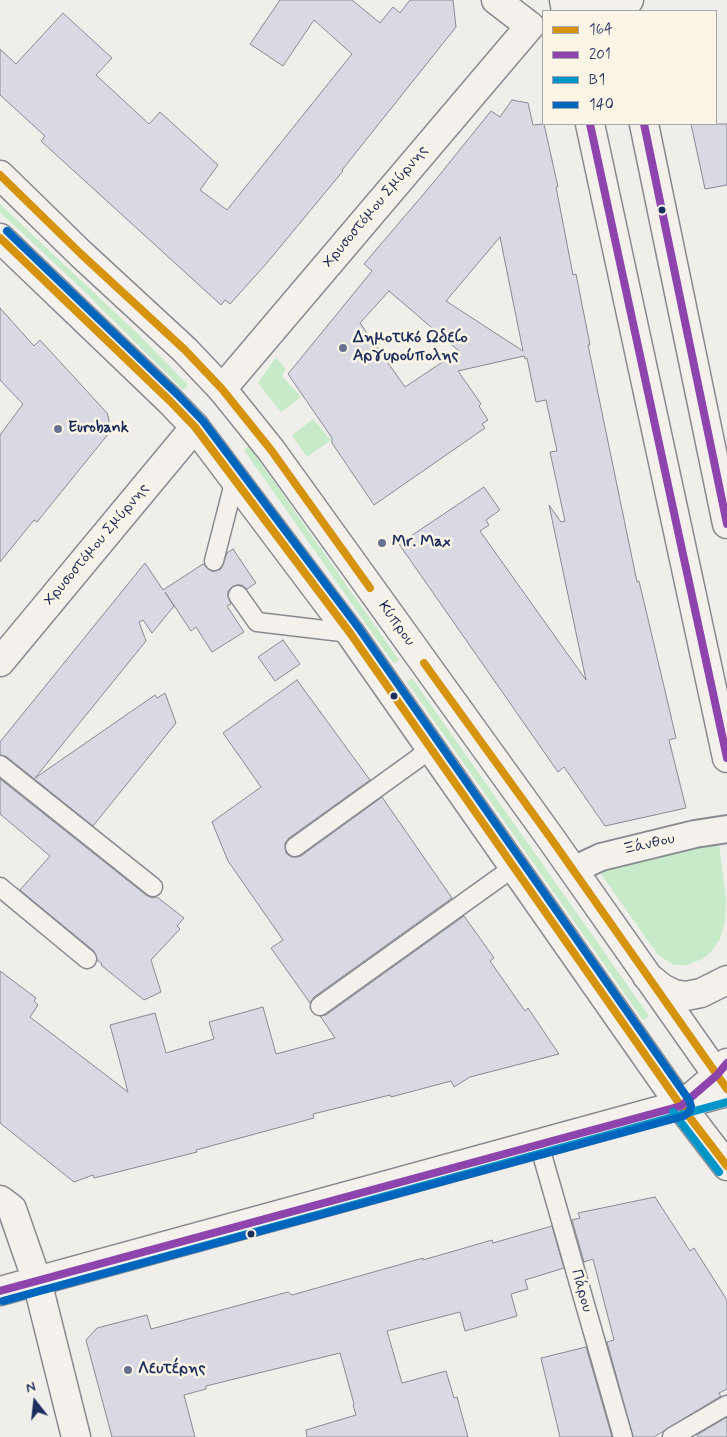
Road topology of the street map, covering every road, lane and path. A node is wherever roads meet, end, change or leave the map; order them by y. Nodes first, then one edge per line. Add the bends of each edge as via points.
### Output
1 (496, 0) edge
2 (622, 3) edge
3 (580, 10) edge
4 (536, 23) edge
5 (590, 125) edge
6 (644, 125) edge
7 (0, 175) edge
8 (0, 238) edge
9 (222, 388) junction
10 (195, 427) junction
11 (235, 480) junction
12 (727, 524) edge
13 (214, 561) dead end
14 (238, 595) dead end
15 (350, 633) junction
16 (0, 662) edge
17 (431, 748) junction
18 (727, 758) edge
19 (0, 765) edge
20 (727, 829) edge
21 (295, 847) dead end
22 (514, 867) junction
23 (573, 870) junction
24 (0, 887) edge
25 (153, 887) dead end
26 (88, 959) dead end
27 (647, 976) junction
28 (727, 980) edge
29 (320, 1006) dead end
30 (725, 1080) edge
31 (681, 1106) junction
32 (539, 1144) junction
33 (727, 1166) edge
34 (0, 1200) edge
35 (37, 1281) junction
36 (0, 1292) edge
37 (727, 1405) edge
38 (76, 1437) edge
39 (623, 1437) edge
40 (672, 1437) edge

1 - 4 main road
2 - 3 main road
4 - 9 main road, Χρυσοστόμου Σμύρνης
5 - 18 main road
6 - 12 main road
7 - 9 main road, Κύπρου
8 - 10 main road
9 - 23 main road, Κύπρου via 271,450
10 - 11 main road
10 - 16 main road, Χρυσοστόμου Σμύρνης
11 - 13 lane
11 - 15 main road
14 - 15 lane via 257,622
15 - 17 main road
17 - 21 lane
17 - 22 main road
19 - 25 lane
20 - 23 street, Ξάνθου via 601,856
22 - 29 lane
22 - 31 main road
23 - 27 main road, Κύπρου
24 - 26 lane
27 - 28 main road via 662,988 686,996 701,993
27 - 30 main road, Κύπρου
30 - 31 main road
31 - 32 main road
31 - 33 main road
32 - 35 main road
32 - 39 lane, Πάρου
34 - 35 main road via 12,1209
35 - 36 main road
35 - 38 main road
37 - 40 lane

